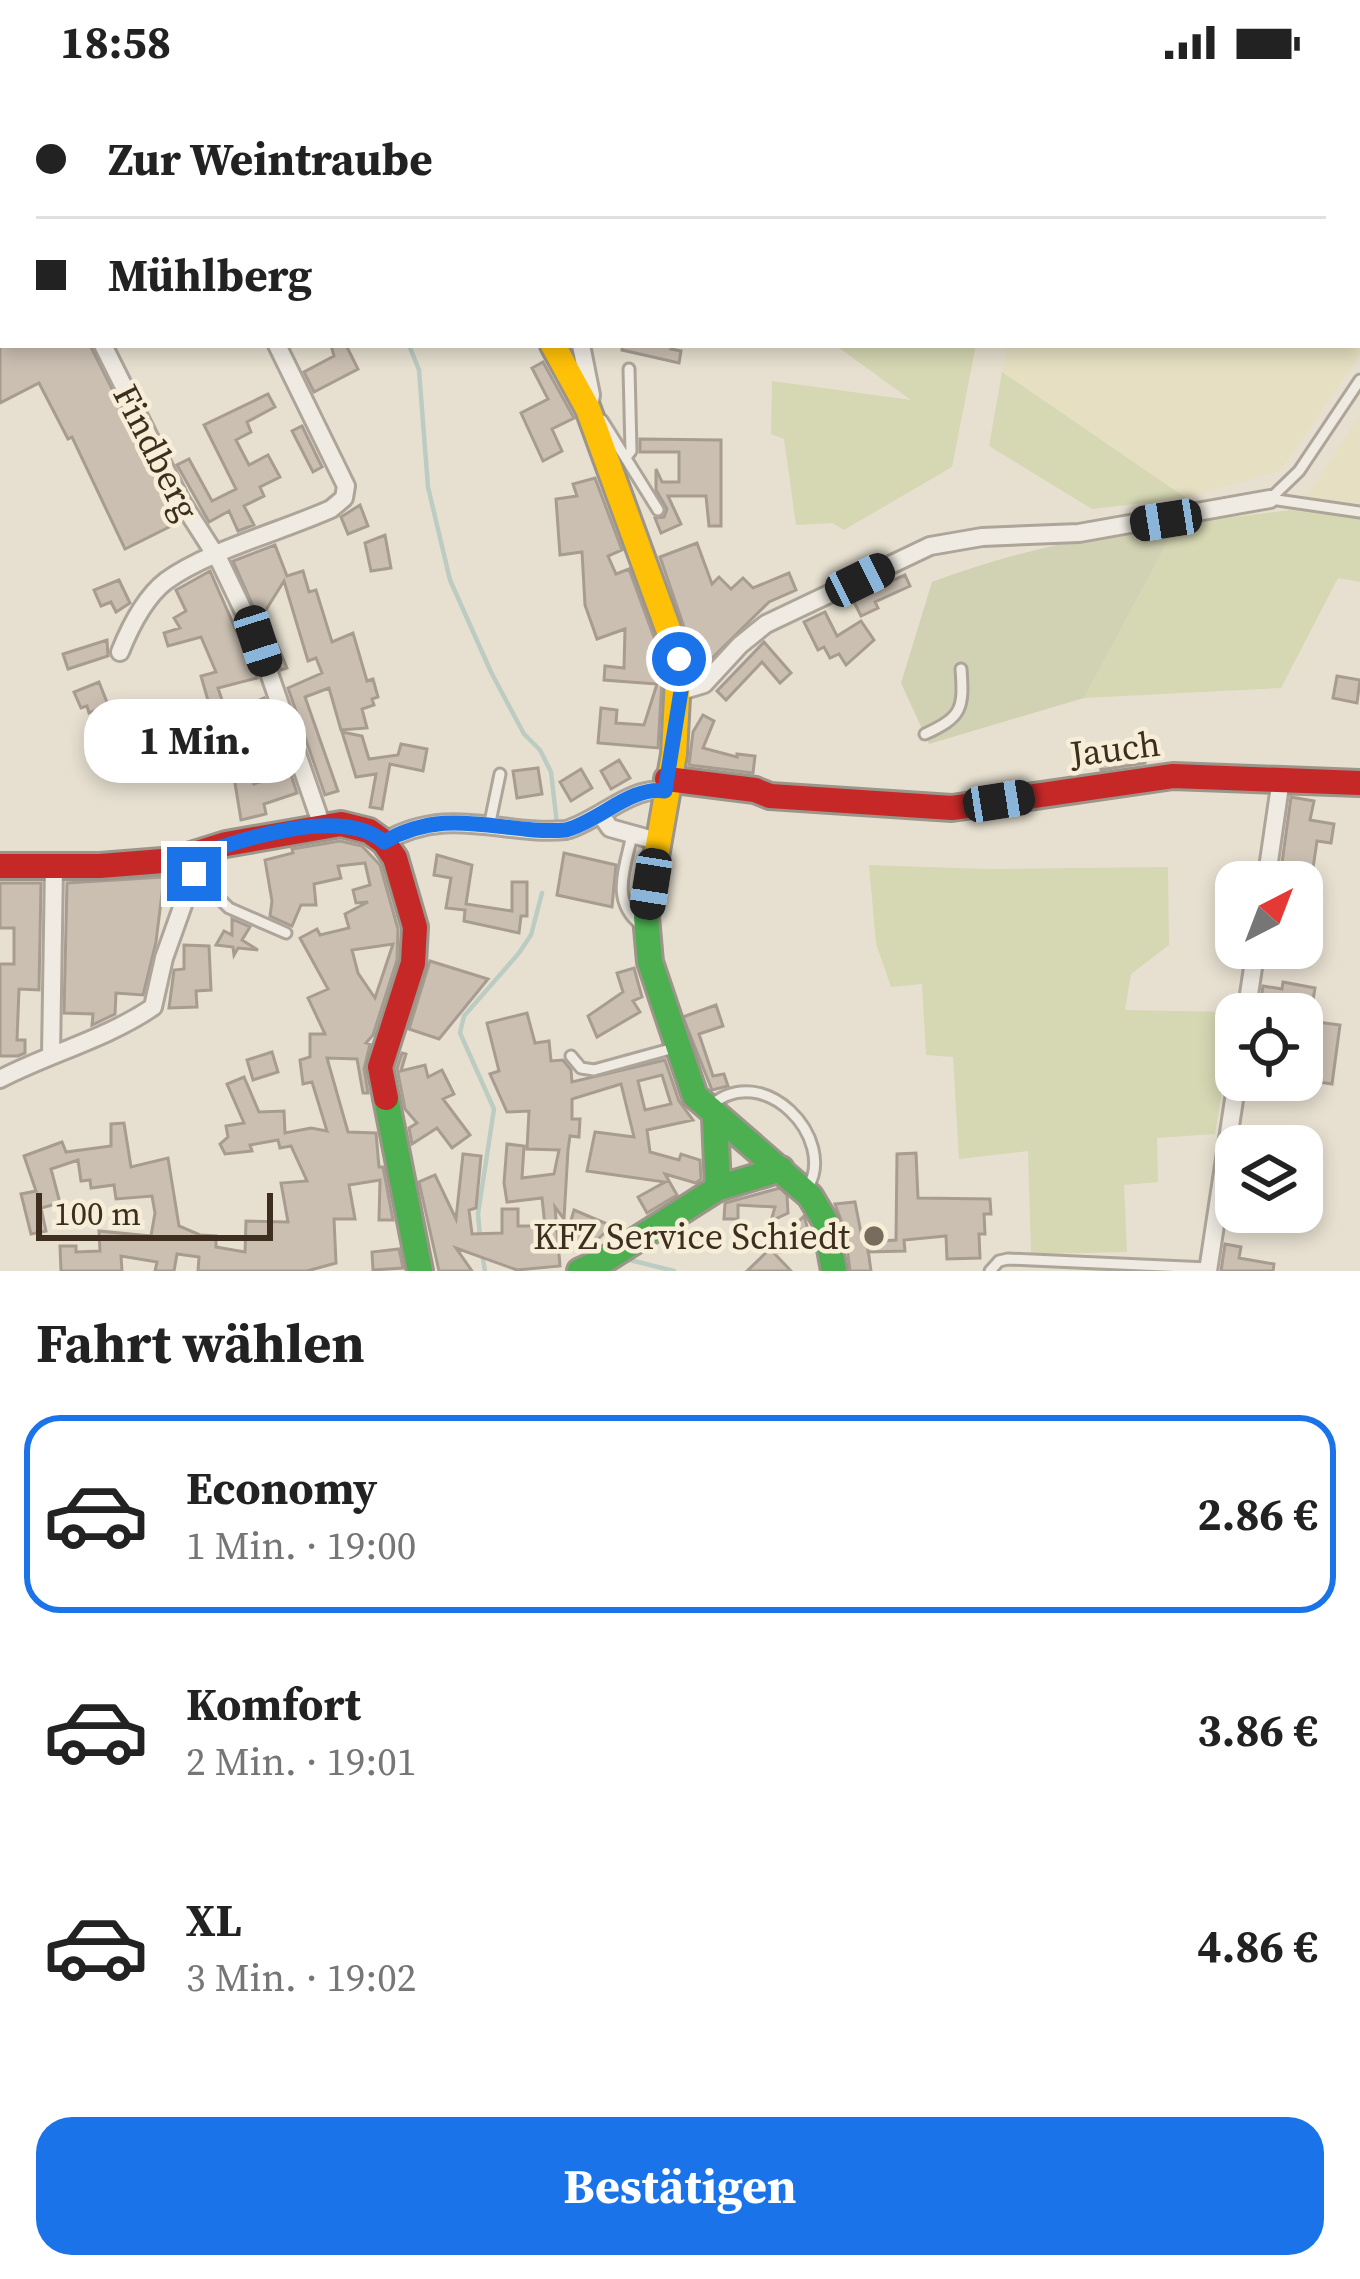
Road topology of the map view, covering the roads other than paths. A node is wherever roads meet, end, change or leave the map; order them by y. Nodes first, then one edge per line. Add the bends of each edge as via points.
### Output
1 (104, 348) edge
2 (278, 348) edge
3 (555, 348) edge
4 (582, 348) edge
5 (629, 369) dead end
6 (1360, 380) edge
7 (589, 409) junction
8 (626, 456) junction
9 (1270, 500) junction
10 (658, 510) dead end
11 (1360, 512) edge
12 (215, 556) junction
13 (120, 652) dead end
14 (961, 669) dead end
15 (681, 691) junction
16 (925, 734) dead end
17 (500, 774) dead end
18 (1281, 778) junction
19 (1360, 783) edge
20 (666, 785) junction
21 (601, 815) junction
22 (490, 822) junction
23 (322, 826) junction
24 (645, 838) junction
25 (384, 842) junction
26 (1269, 861) edge
27 (194, 865) junction
28 (0, 866) edge
29 (54, 867) junction
30 (286, 933) dead end
31 (679, 1047) junction
32 (51, 1055) junction
33 (572, 1056) dead end
34 (0, 1079) edge
35 (1234, 1101) edge
36 (710, 1114) junction
37 (782, 1169) junction
38 (718, 1188) junction
39 (804, 1191) junction
40 (590, 1269) edge
41 (1209, 1269) edge
42 (419, 1271) edge
43 (834, 1271) edge
44 (991, 1271) edge

1 - 12 street, Findberg
2 - 12 street, Findberg via 346,487 344,498
3 - 7 street
4 - 7 street
5 - 8 lane
6 - 9 lane
7 - 8 lane
7 - 15 street via 667,619
8 - 10 lane
9 - 11 lane
9 - 15 street via 1079,533 930,546 766,625 704,684
12 - 13 street via 161,585
12 - 23 street, Findberg via 258,641
14 - 16 lane via 958,713
15 - 20 street
17 - 22 lane
18 - 19 street, Jauch
18 - 20 street, Jauch via 1173,776 952,808
18 - 26 street
20 - 21 street
20 - 24 street
21 - 22 street via 559,831
21 - 24 street via 610,828
22 - 25 street via 440,824
23 - 25 street via 358,827
23 - 27 street via 226,844
24 - 31 street via 651,968
25 - 42 street via 415,928 413,963 380,1067
27 - 29 street
27 - 30 lane via 229,908
27 - 32 street via 153,1007
28 - 29 street
29 - 32 street
31 - 33 lane via 594,1070
31 - 36 street via 695,1096
32 - 34 street
35 - 41 street
36 - 37 street
36 - 38 street
36 - 39 lane via 723,1096 762,1090 773,1097 809,1135 814,1177
37 - 38 street
37 - 39 street
38 - 40 street
39 - 43 street via 825,1220
41 - 44 lane via 1008,1259

